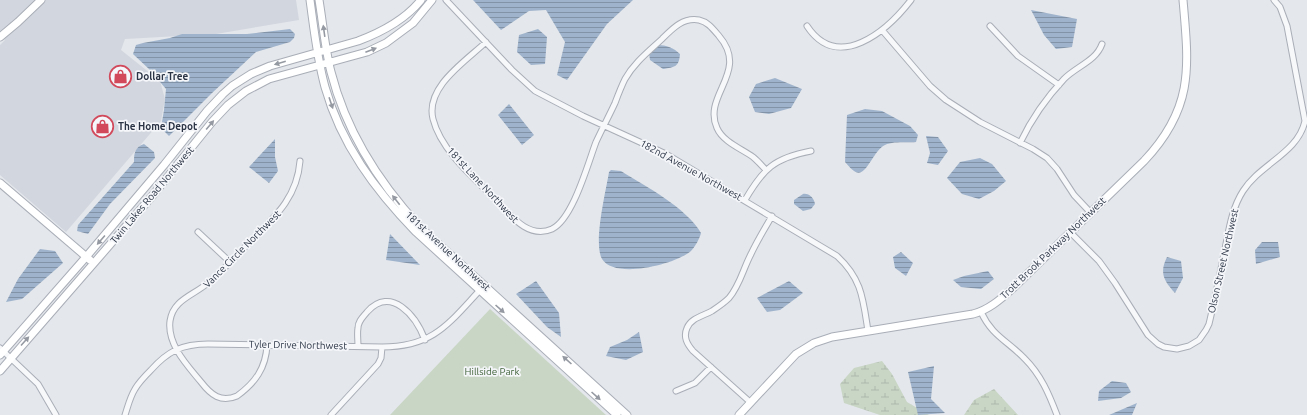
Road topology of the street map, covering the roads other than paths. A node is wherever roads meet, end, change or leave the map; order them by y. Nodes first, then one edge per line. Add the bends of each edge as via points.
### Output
1 (41, 0) edge
2 (310, 0) edge
3 (319, 0) edge
4 (421, 0) edge
5 (432, 0) edge
6 (446, 0) edge
7 (911, 0) edge
8 (1183, 0) edge
9 (1274, 0) edge
10 (807, 26) dead end
11 (990, 26) dead end
12 (882, 30) junction
13 (0, 37) edge
14 (486, 42) junction
15 (1102, 44) dead end
16 (327, 50) junction
17 (318, 52) junction
18 (329, 62) junction
19 (320, 65) junction
20 (1059, 85) junction
21 (604, 125) junction
22 (1020, 143) junction
23 (811, 151) dead end
24 (300, 161) dead end
25 (766, 170) junction
26 (0, 183) edge
27 (745, 200) junction
28 (1090, 212) junction
29 (772, 216) junction
30 (198, 232) dead end
31 (1070, 232) junction
32 (86, 257) junction
33 (230, 262) junction
34 (94, 264) junction
35 (482, 288) junction
36 (981, 312) junction
37 (868, 331) junction
38 (425, 340) junction
39 (267, 345) junction
40 (358, 346) junction
41 (382, 347) junction
42 (177, 349) junction
43 (1, 351) edge
44 (11, 358) junction
45 (711, 367) junction
46 (0, 371) edge
47 (676, 391) dead end
48 (750, 402) junction
49 (56, 415) edge
50 (125, 415) edge
51 (331, 415) edge
52 (617, 415) edge
53 (627, 415) edge
54 (739, 415) edge
55 (1057, 415) edge

1 - 13 street
2 - 17 street, 181st Avenue Northwest
16 -> 3 street, 181st Avenue Northwest
4 - 16 street, Twin Lakes Road Northwest via 405,17 387,29
18 -> 5 street, Twin Lakes Road Northwest via 386,44 413,23
6 - 14 street, 182nd Avenue Northwest
7 - 12 street
8 - 28 street, Trott Brook Parkway Northwest via 1187,59 1186,78 1178,112 1156,148
9 - 31 street, Olson Street Northwest via 1287,26 1305,121 1304,128 1296,140 1252,180 1237,203 1209,324 1203,336 1194,344 1177,348 1164,347 1153,340 1099,261
10 - 12 street via 822,41 840,46 861,43
11 - 20 street via 1018,56
12 - 22 street via 946,100 984,125
14 - 21 street, 182nd Avenue Northwest via 535,91
14 - 21 street, 181st Lane Northwest via 441,85 435,96 432,115 439,134 450,152 525,228 541,232 561,223 575,199
15 - 20 street via 1096,56 1070,73
16 - 17 street, Twin Lakes Road Northwest
16 - 18 street, 181st Avenue Northwest
17 - 19 street, 181st Avenue Northwest
17 -> 32 street, Twin Lakes Road Northwest via 262,69 228,90
18 - 19 street, Twin Lakes Road Northwest
35 -> 18 street, 181st Avenue Northwest via 400,206 384,185 350,125
34 -> 19 street, Twin Lakes Road Northwest via 228,105 246,91 269,79
19 -> 35 street, 181st Avenue Northwest via 338,122 365,172 416,232
20 - 22 street via 1038,112
21 - 25 street, 181st Lane Northwest via 624,81 635,64 680,23 699,20 708,24 722,39 730,58 730,68 714,110 716,128 724,138 755,158
21 - 27 street, 182nd Avenue Northwest via 666,154
22 - 28 street via 1041,153 1053,164 1074,195
23 - 25 street via 784,159
24 - 33 street, Vance Circle Northwest via 296,182 286,204
25 - 27 street
26 - 32 street
27 - 29 street, 182nd Avenue Northwest
28 - 31 street, Trott Brook Parkway Northwest
29 - 37 street, 182nd Avenue Northwest via 828,249 850,269 861,290
29 - 45 street via 734,290 723,303 693,320 686,329 688,345
30 - 33 street
31 - 36 street, Trott Brook Parkway Northwest via 1000,300
32 - 34 street
32 - 43 street, Twin Lakes Road Northwest
33 - 42 street, Vance Circle Northwest via 201,289 186,296 175,309 170,326
44 -> 34 street, Twin Lakes Road Northwest
35 - 38 street, Tyler Drive Northwest via 440,331
35 -> 52 street, 181st Avenue Northwest
53 -> 35 street, 181st Avenue Northwest
36 - 37 street, Trott Brook Parkway Northwest
36 - 55 street via 996,335 1017,351 1034,369
37 - 48 street, Trott Brook Parkway Northwest via 832,337 805,348
38 - 40 street via 414,320 403,308 395,302 382,301 373,306 359,322
38 - 41 street, Tyler Drive Northwest via 407,346
39 - 40 street, Tyler Drive Northwest
39 - 42 street, Tyler Drive Northwest via 202,344
39 - 42 street, Vance Circle Northwest via 266,360 260,374 242,393 228,399 216,397 207,390
40 - 41 street, Tyler Drive Northwest
41 - 51 street via 378,364
42 - 50 street, Tyler Drive Northwest via 162,358 139,382
43 - 44 street
44 - 46 street, Twin Lakes Road Northwest
44 - 49 street via 38,384
45 - 47 street via 695,383
45 - 48 street
48 - 54 street, Trott Brook Parkway Northwest

